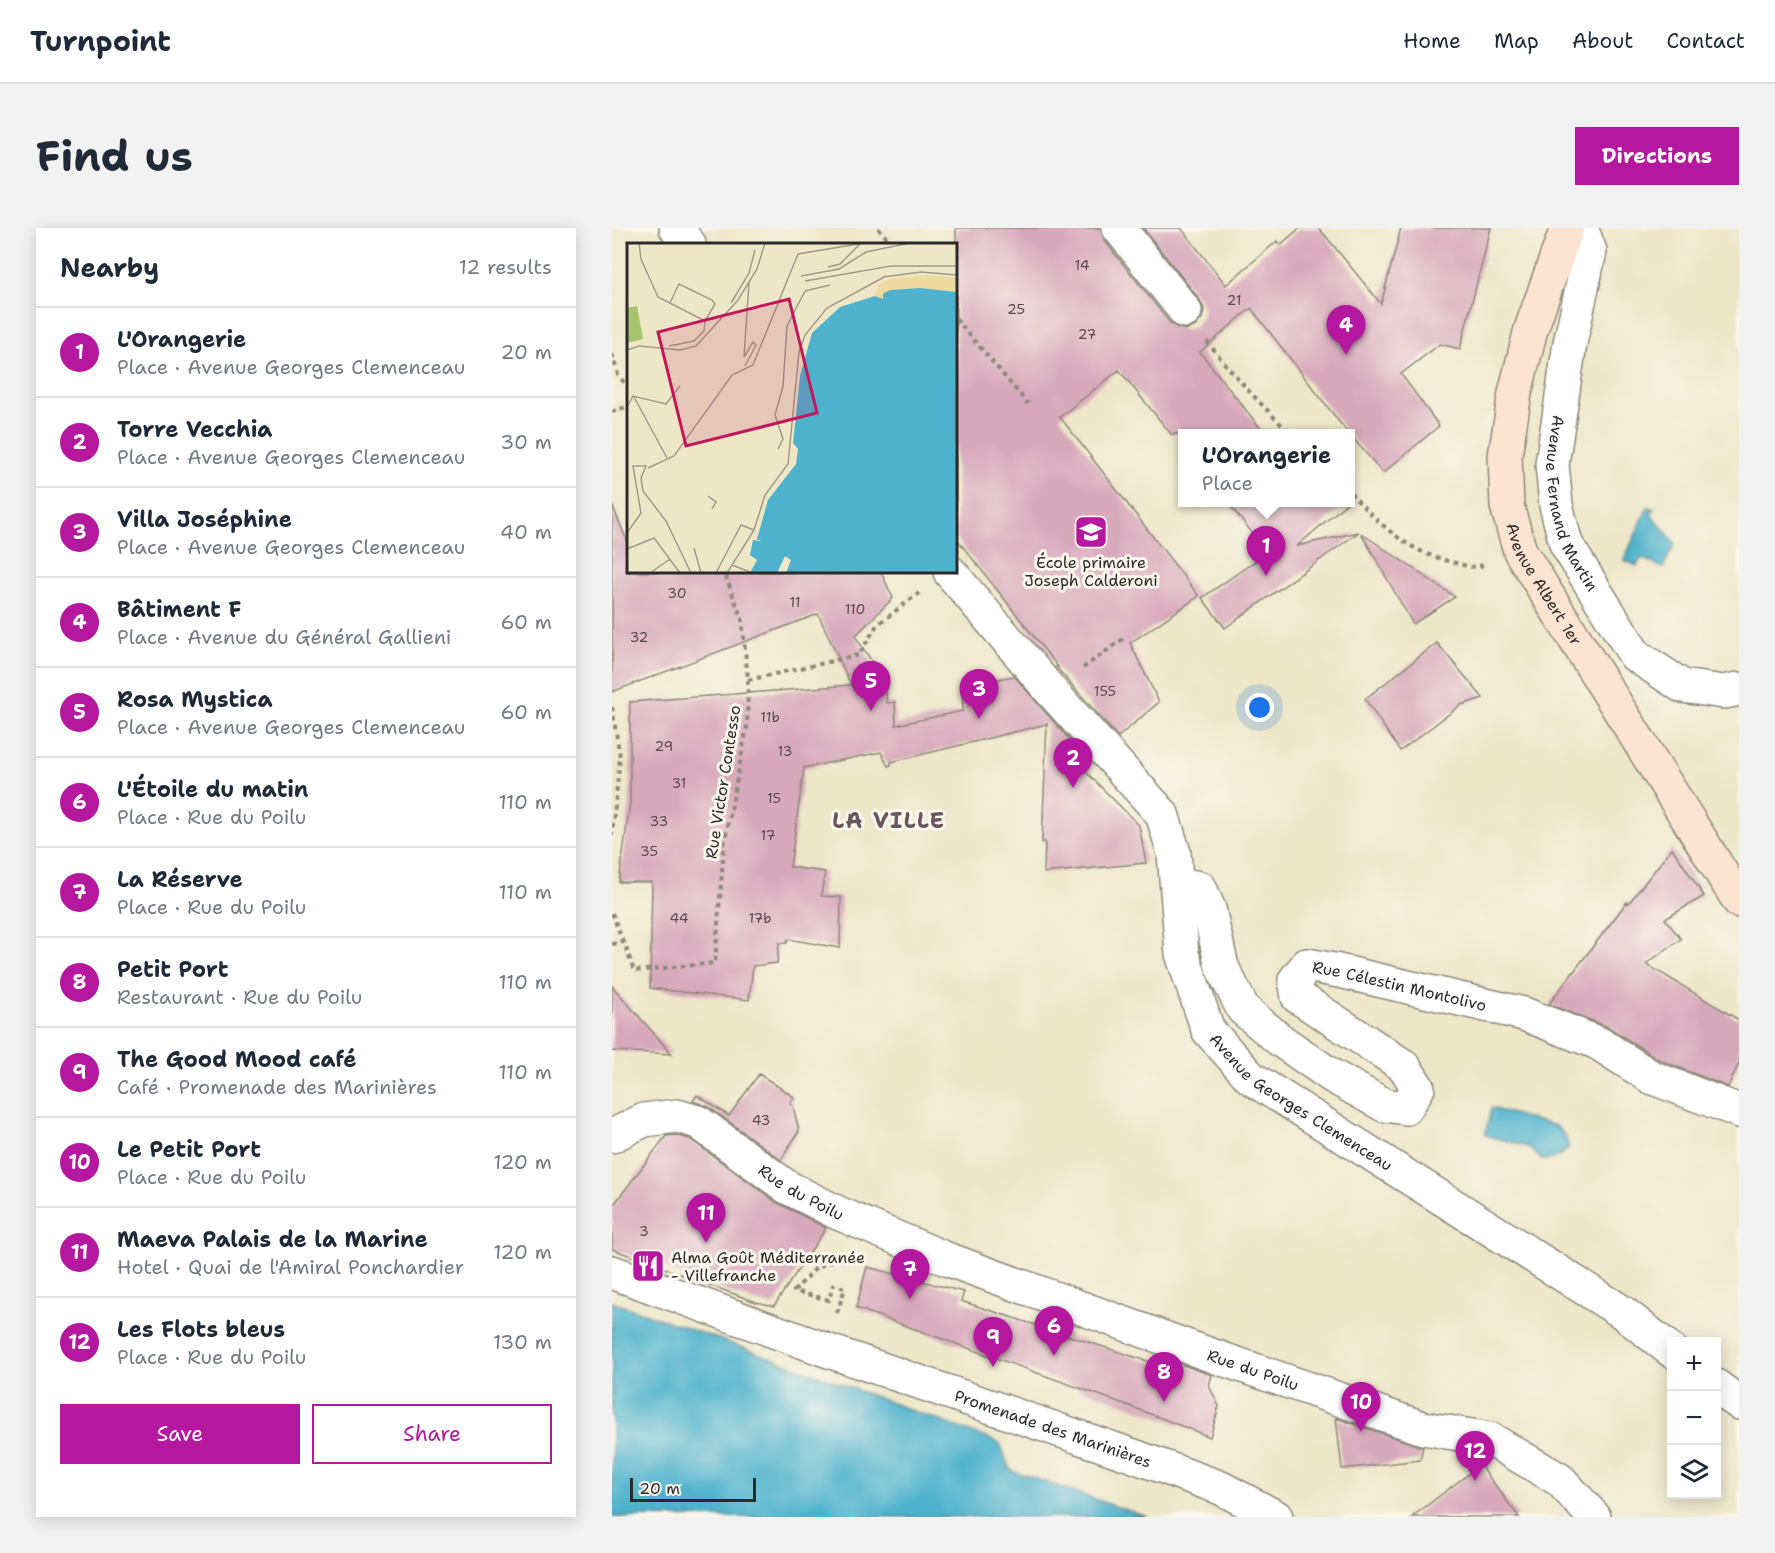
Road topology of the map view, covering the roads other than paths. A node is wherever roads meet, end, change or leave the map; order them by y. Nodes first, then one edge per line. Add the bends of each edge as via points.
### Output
1 (676, 228) edge
2 (1119, 228) edge
3 (1567, 228) edge
4 (1581, 228) edge
5 (688, 243) edge
6 (1185, 311) road end
7 (951, 573) edge
8 (1739, 689) edge
9 (1178, 884) junction
10 (1739, 901) edge
11 (1739, 1111) edge
12 (612, 1136) edge
13 (612, 1272) edge
14 (1667, 1348) edge
15 (1721, 1390) edge
16 (1739, 1403) edge
17 (1276, 1517) edge
18 (1594, 1517) edge

1 - 5 street
2 - 6 street
3 - 10 main road, Avenue Albert 1er via 1531,329 1515,393 1505,456 1507,506 1520,551
4 - 8 street, Avenue Fernand Martin via 1590,251 1570,343 1552,464 1556,505 1566,544 1635,655 1682,687 1724,692
7 - 9 street, Avenue Georges Clemenceau via 1162,814 1174,852
9 - 11 street, Rue Célestin Montolivo via 1200,888 1209,909 1222,967 1244,1009 1332,1076 1384,1105 1406,1108 1418,1088 1404,1066 1298,997 1295,980 1307,965 1524,1014 1598,1043 1651,1077
9 - 14 street, Avenue Georges Clemenceau via 1182,954 1208,1030 1251,1078 1622,1312
12 - 18 street, Rue du Poilu via 644,1120 677,1116 698,1122 787,1187 837,1214 944,1258 1423,1428 1490,1439 1560,1480
13 - 17 street, Promenade des Marinières via 1143,1459 1221,1488
15 - 16 street

